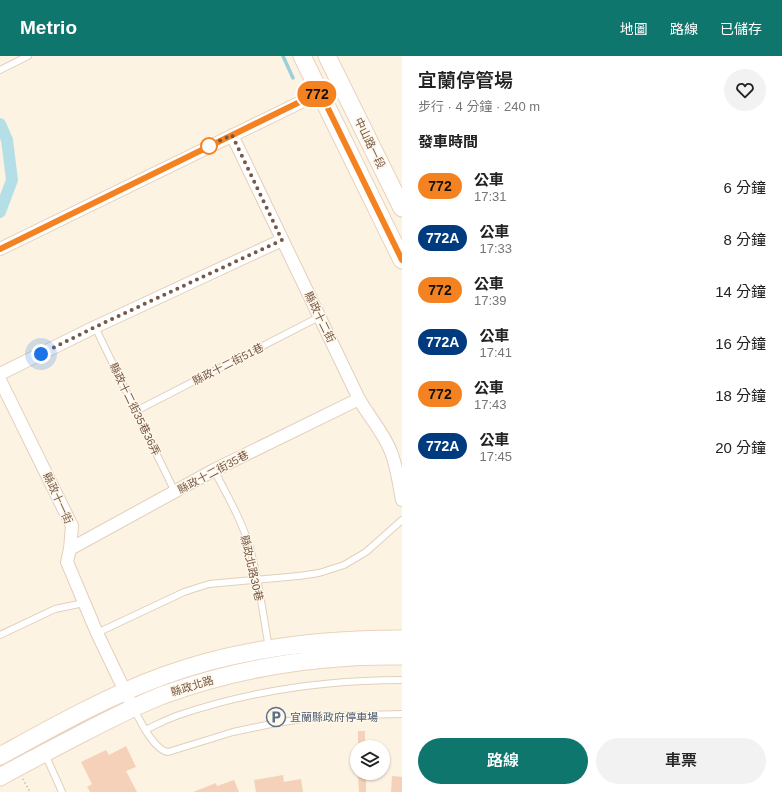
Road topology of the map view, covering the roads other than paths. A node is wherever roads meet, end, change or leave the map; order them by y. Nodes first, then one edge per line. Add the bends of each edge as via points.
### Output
1 (28, 56) edge
2 (302, 56) edge
3 (327, 56) edge
4 (0, 70) edge
5 (340, 83) junction
6 (320, 92) junction
7 (232, 135) junction
8 (402, 208) edge
9 (282, 240) junction
10 (0, 249) edge
11 (402, 260) edge
12 (320, 317) junction
13 (95, 327) junction
14 (0, 374) edge
15 (0, 380) edge
16 (360, 399) junction
17 (136, 411) junction
18 (214, 470) junction
19 (175, 492) junction
20 (402, 500) edge
21 (402, 520) edge
22 (70, 549) junction
23 (256, 579) junction
24 (84, 603) junction
25 (97, 633) junction
26 (0, 635) edge
27 (402, 640) edge
28 (269, 649) junction
29 (402, 656) edge
30 (402, 680) edge
31 (124, 692) junction
32 (133, 708) junction
33 (402, 714) edge
34 (145, 730) junction
35 (45, 753) junction
36 (0, 756) edge
37 (0, 777) edge
38 (62, 792) edge

1 - 4 lane
2 - 6 street, 中山路一段
3 - 5 street, 中山路一段
5 - 6 street
5 - 8 street, 中山路一段
6 - 7 street
6 - 11 street, 中山路一段
7 - 9 street, 縣政十二街
7 - 10 street
9 - 12 street, 縣政十二街
9 - 13 street
12 - 16 street, 縣政十二街
12 - 17 lane, 縣政十二街51巷
13 - 14 street
13 - 17 lane, 縣政十二街35巷36弄
15 - 22 street, 縣政十一街 via 72,526
16 - 18 street, 縣政十二街35巷
16 - 20 street, 縣政十二街 via 391,452
17 - 19 lane, 縣政十二街35巷36弄
18 - 19 street, 縣政十二街35巷
18 - 23 lane, 縣政北路30巷 via 242,526 250,548
19 - 22 street, 縣政十二街35巷
21 - 23 lane via 366,552 344,565 319,573
22 - 24 street, 縣政十一街 via 66,562
23 - 25 lane via 199,586
23 - 28 lane, 縣政北路30巷
24 - 25 street, 縣政十一街
24 - 26 lane via 55,609
25 - 31 street, 縣政十一街
27 - 28 street, 縣政北路 via 337,641
28 - 31 street, 縣政北路 via 211,662 164,676
29 - 32 street, 縣政北路 via 322,659 267,667 203,682
30 - 34 lane via 366,680 278,691 220,703
31 - 32 street, 縣政十一街
31 - 36 street, 縣政北路
32 - 34 lane
32 - 35 street, 縣政北路
33 - 34 lane via 322,716 276,723 233,732 168,752 158,748
35 - 37 street, 縣政北路
35 - 38 lane

